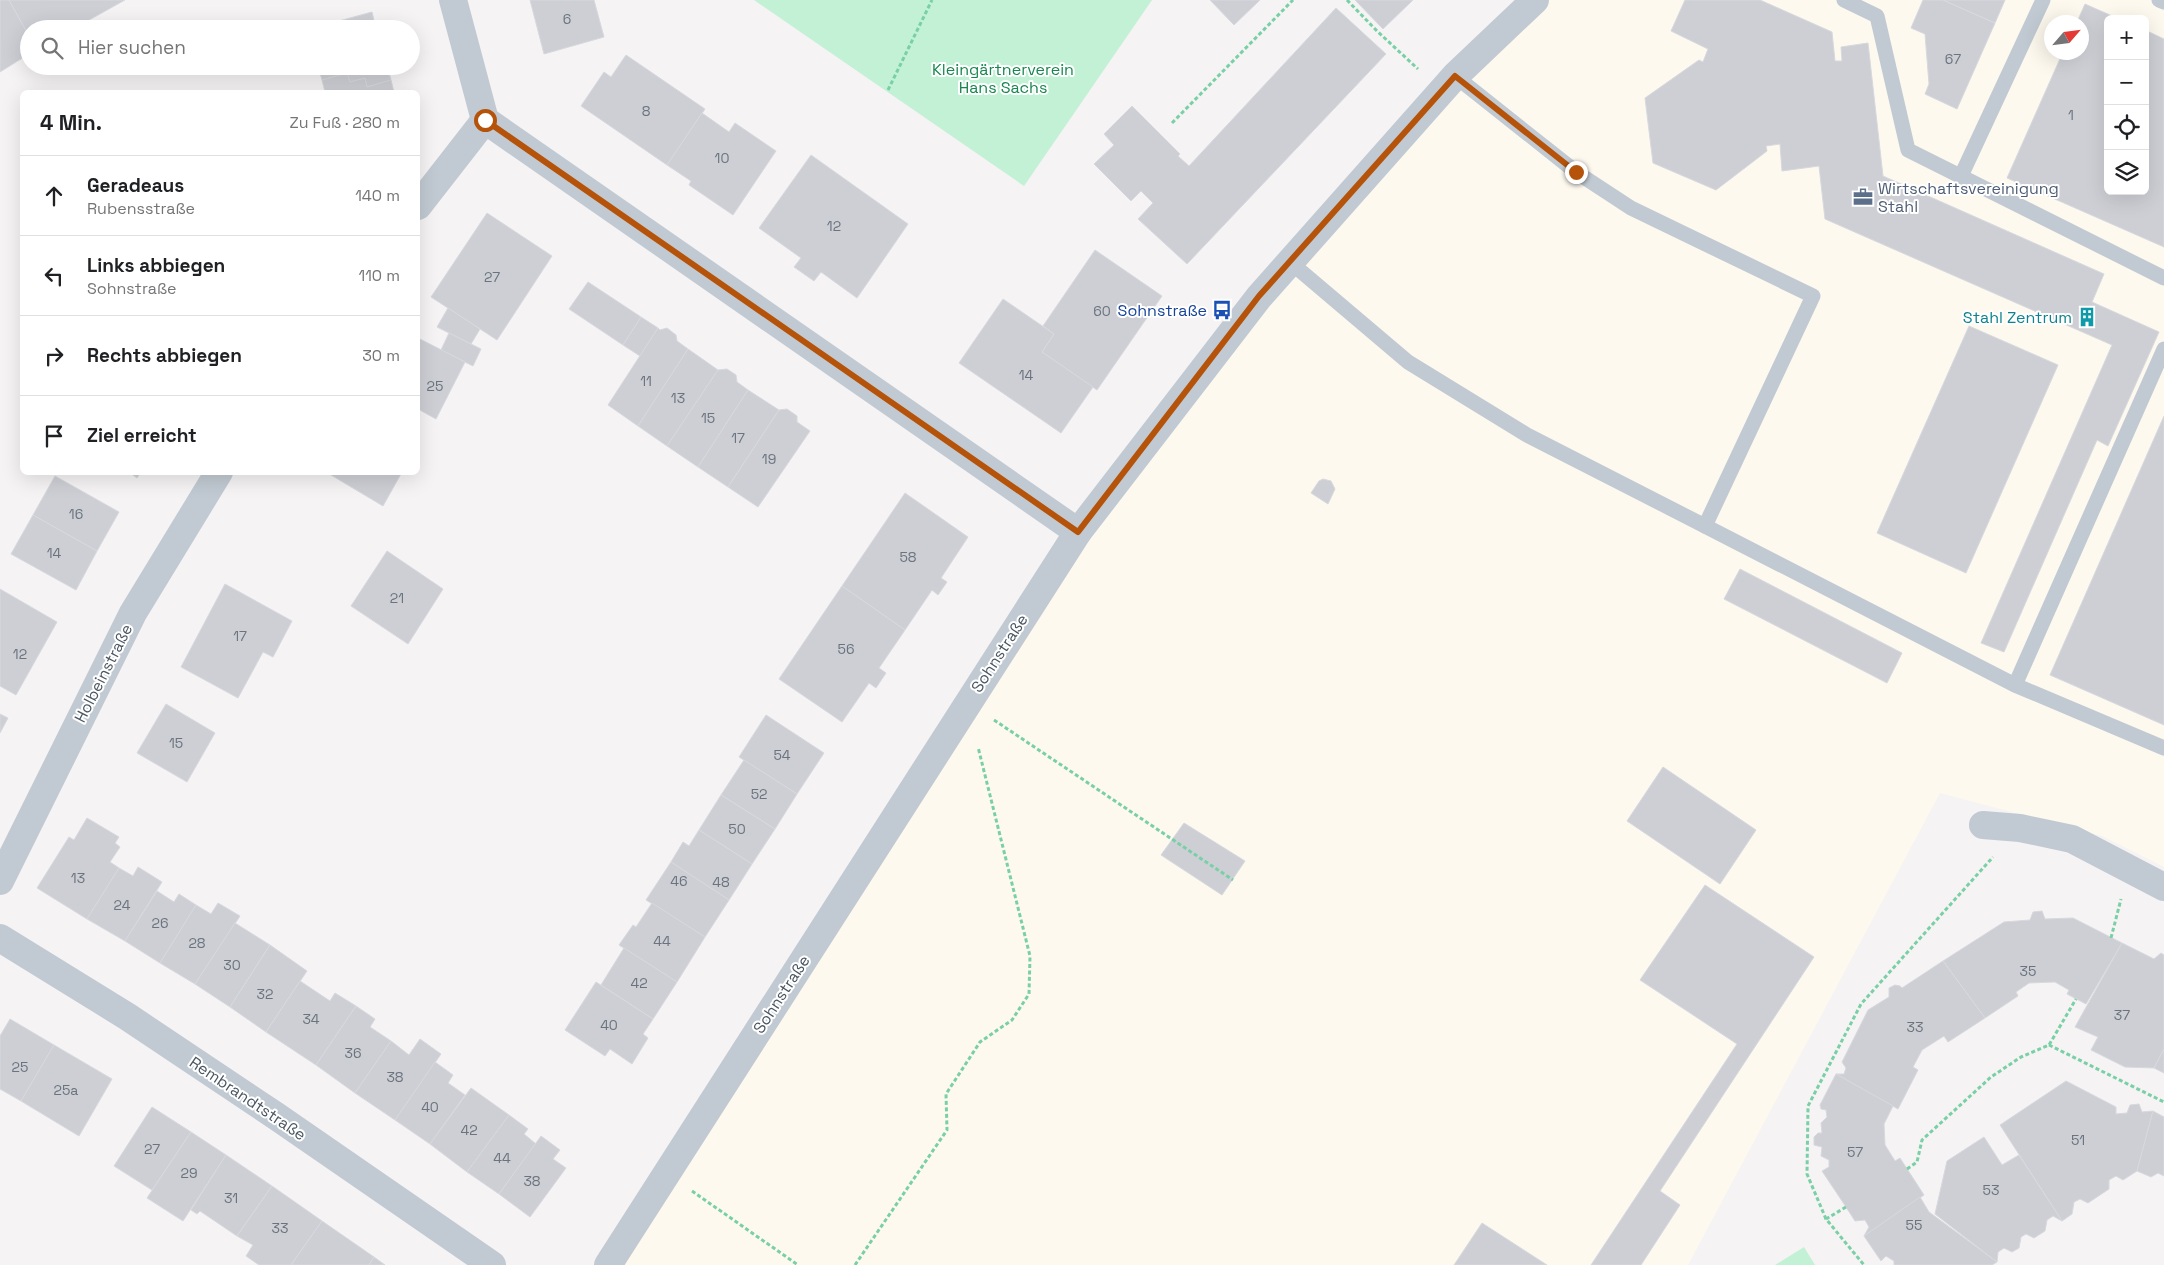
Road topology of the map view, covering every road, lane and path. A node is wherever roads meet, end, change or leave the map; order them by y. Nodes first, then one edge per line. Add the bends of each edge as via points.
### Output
1 (453, 0) edge
2 (932, 0) edge
3 (1293, 0) edge
4 (1348, 0) edge
5 (1535, 0) edge
6 (1844, 0) edge
7 (2043, 0) edge
8 (2159, 0) edge
9 (2164, 2) edge
10 (1449, 84) junction
11 (888, 90) dead end
12 (485, 120) junction
13 (1172, 123) dead end
14 (1961, 176) junction
15 (420, 203) edge
16 (1290, 262) junction
17 (2164, 278) edge
18 (2164, 348) edge
19 (217, 475) edge
20 (1705, 526) junction
21 (1078, 532) junction
22 (2015, 685) junction
23 (967, 702) junction
24 (2164, 748) edge
25 (1983, 825) dead end
26 (2020, 828) junction
27 (2129, 869) junction
28 (1233, 880) dead end
29 (0, 881) edge
30 (2164, 887) edge
31 (0, 938) edge
32 (2111, 938) dead end
33 (2076, 999) dead end
34 (2049, 1045) junction
35 (2164, 1102) edge
36 (1907, 1169) dead end
37 (666, 1174) junction
38 (1846, 1207) dead end
39 (1826, 1220) junction
40 (492, 1265) edge
41 (608, 1265) edge
42 (798, 1265) edge
43 (855, 1265) edge
44 (1864, 1265) edge

1 - 12 street
2 - 11 path
3 - 13 path
4 - 10 path via 1377,31
5 - 10 street, Sohnstraße
6 - 14 lane via 1877,16 1908,150
7 - 14 lane
8 - 9 lane
10 - 16 street, Sohnstraße
10 - 20 lane via 1631,208 1813,296
12 - 15 street
12 - 21 street
14 - 17 lane
16 - 20 lane via 1408,362 1527,435
16 - 21 street, Sohnstraße via 1233,329
18 - 22 lane
19 - 29 street, Holbeinstraße via 134,613
20 - 22 lane
21 - 23 street, Sohnstraße
22 - 24 lane
23 - 28 path
23 - 37 street, Sohnstraße
23 - 43 path via 1030,956 1029,994 1012,1020 980,1042 946,1094 946,1130
25 - 26 street
26 - 27 street via 2072,839
26 - 39 path via 1861,1004 1808,1106 1807,1174
27 - 30 street
27 - 32 path
31 - 40 street, Rembrandtstraße via 128,1017
33 - 34 path
34 - 35 path
34 - 36 path via 2021,1057 1991,1077 1922,1140 1917,1162
37 - 41 street, Sohnstraße
37 - 42 path
38 - 39 path
39 - 44 path

